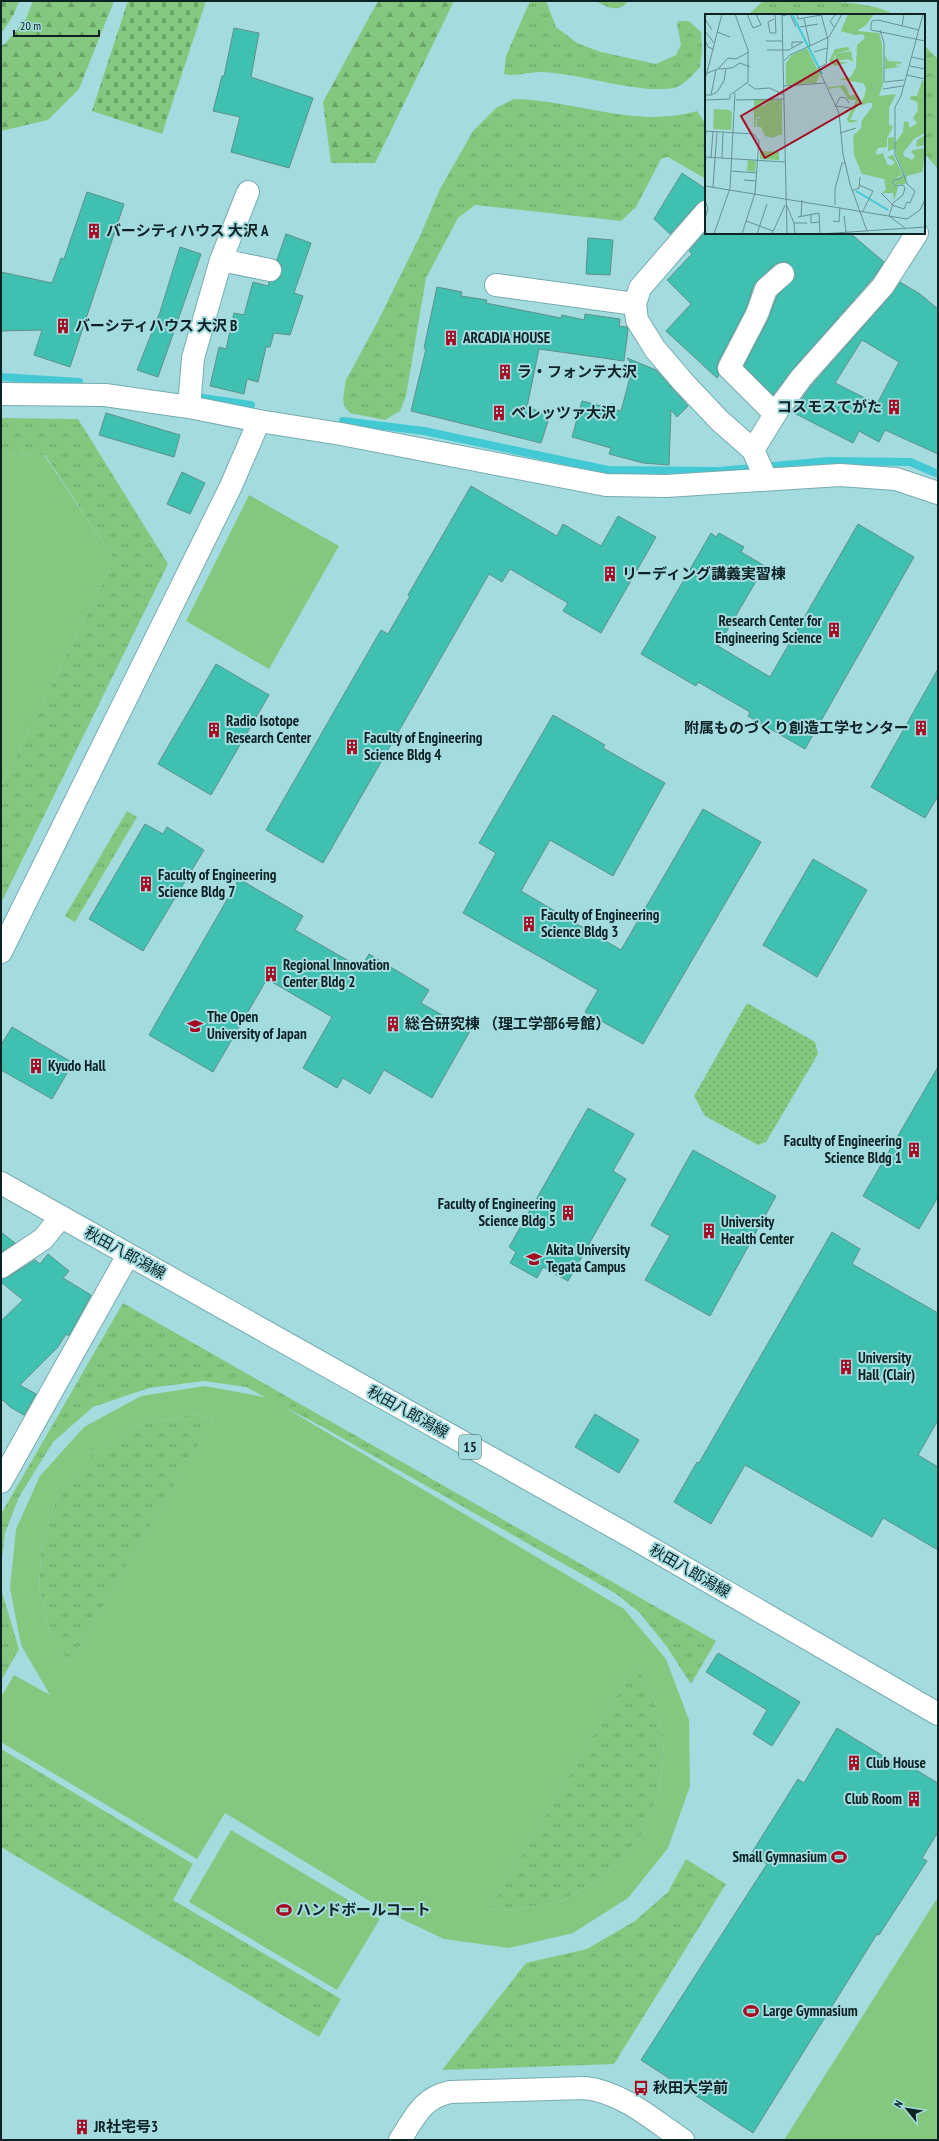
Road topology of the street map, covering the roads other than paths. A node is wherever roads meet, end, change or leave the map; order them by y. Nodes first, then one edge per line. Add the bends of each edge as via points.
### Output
1 (248, 192) dead end
2 (705, 213) edge
3 (916, 234) edge
4 (221, 260) junction
5 (270, 270) dead end
6 (783, 274) dead end
7 (496, 285) dead end
8 (635, 304) junction
9 (1, 394) edge
10 (190, 407) junction
11 (775, 414) junction
12 (259, 421) junction
13 (753, 451) junction
14 (766, 478) junction
15 (938, 493) edge
16 (1, 952) edge
17 (1, 1183) edge
18 (61, 1217) junction
19 (128, 1255) junction
20 (1, 1267) edge
21 (1, 1482) edge
22 (938, 1714) edge
23 (400, 2140) edge
24 (683, 2140) edge

1 - 4 street
2 - 8 street via 640,288
3 - 11 street via 883,286 801,378
4 - 5 street
4 - 10 street via 194,358
6 - 11 street via 766,289 757,314 729,368
7 - 8 street
8 - 13 street via 637,320 655,348 720,421
9 - 10 street via 105,395
10 - 12 street
11 - 13 street
12 - 14 street via 606,484 666,486
12 - 16 street via 231,486
13 - 14 street
14 - 15 street via 847,475 896,479
17 - 18 street, 秋田八郎潟線 / 15
18 - 19 street, 秋田八郎潟線 / 15
18 - 20 street via 43,1239
19 - 21 street
19 - 22 street, 秋田八郎潟線 / 15 via 635,1539
23 - 24 street via 422,2107 430,2098 440,2094 585,2088 618,2098

